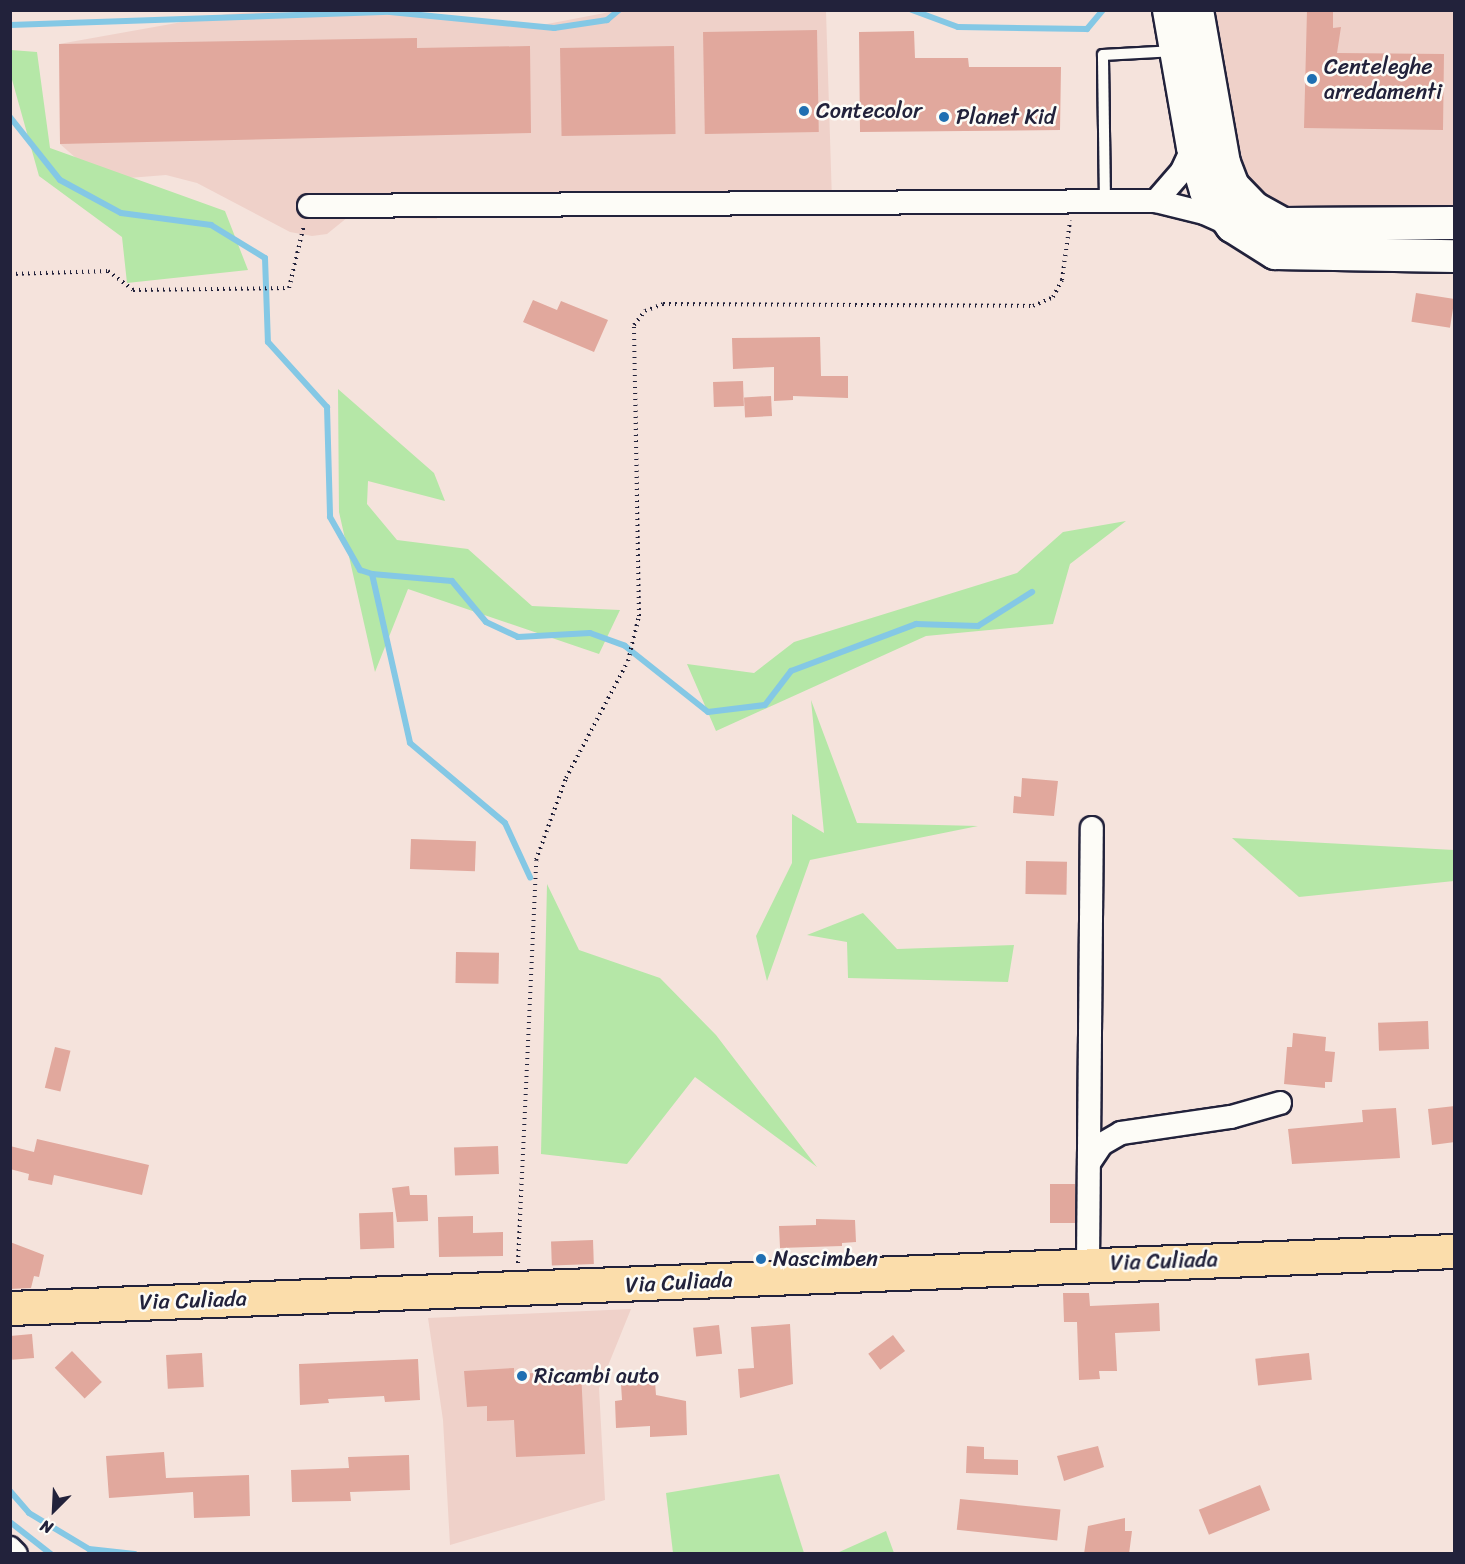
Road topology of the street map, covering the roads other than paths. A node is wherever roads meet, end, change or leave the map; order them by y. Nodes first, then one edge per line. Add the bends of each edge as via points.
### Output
1 (1169, 10) edge
2 (1197, 10) edge
3 (1189, 49) junction
4 (1192, 147) junction
5 (1156, 201) junction
6 (1105, 202) junction
7 (309, 206) road end
8 (1455, 223) edge
9 (1232, 226) junction
10 (1385, 240) junction
11 (1455, 256) edge
12 (1092, 828) dead end
13 (1280, 1103) dead end
14 (1089, 1163) junction
15 (1455, 1251) edge
16 (1088, 1263) junction
17 (10, 1308) edge
18 (10, 1548) edge
19 (16, 1554) edge

1 - 3 street
2 - 3 street
3 - 4 street
3 - 6 lane via 1103,55
3 - 10 street via 1233,186 1254,208 1283,224
4 - 5 street via 1182,171
4 - 9 street via 1206,191
5 - 6 street
5 - 9 street via 1204,213
6 - 7 street
8 - 10 street
9 - 10 street via 1275,253
10 - 11 street
12 - 14 street
13 - 14 street via 1231,1117 1121,1133 1102,1144
14 - 16 street
15 - 16 main road, Via Culiada
16 - 17 main road, Via Culiada
18 - 19 street

